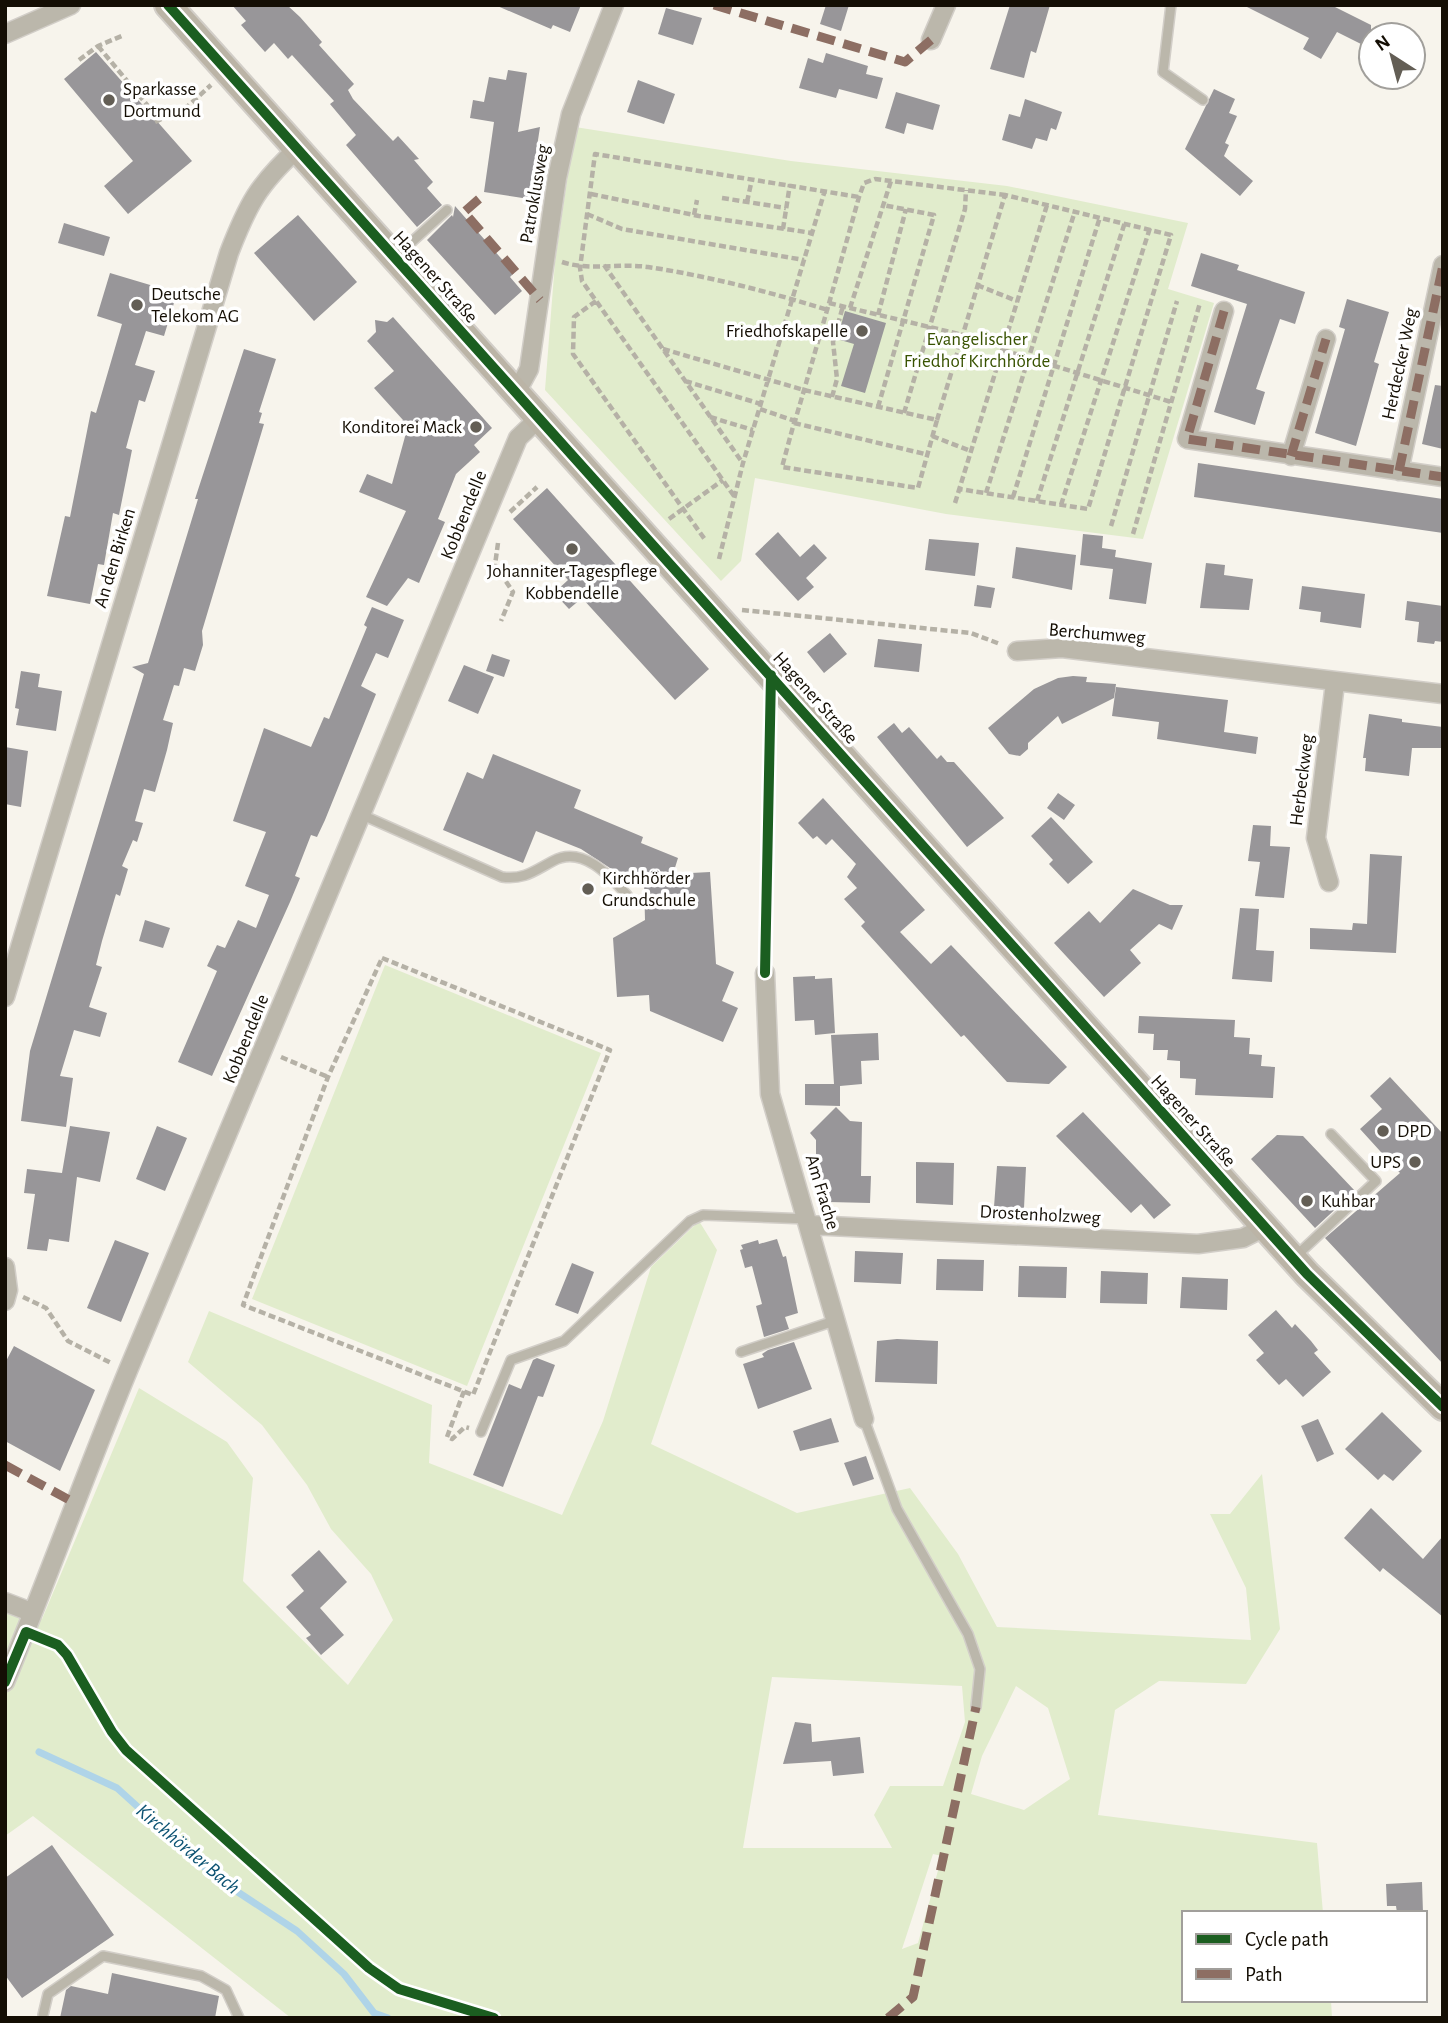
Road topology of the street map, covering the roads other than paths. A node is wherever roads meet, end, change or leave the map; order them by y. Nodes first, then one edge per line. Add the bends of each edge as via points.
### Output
1 (71, 5) edge
2 (168, 5) edge
3 (614, 5) edge
4 (946, 5) edge
5 (1171, 5) edge
6 (5, 34) edge
7 (931, 40) dead end
8 (1203, 100) dead end
9 (297, 149) junction
10 (447, 210) dead end
11 (394, 258) junction
12 (1443, 265) edge
13 (1224, 311) dead end
14 (1326, 339) dead end
15 (516, 393) junction
16 (538, 418) junction
17 (1291, 456) junction
18 (1399, 471) junction
19 (1443, 477) edge
20 (1017, 651) road end
21 (1335, 682) junction
22 (1443, 694) edge
23 (360, 814) junction
24 (1329, 882) dead end
25 (627, 895) dead end
26 (765, 973) dead end
27 (5, 997) edge
28 (1331, 1134) dead end
29 (809, 1222) junction
30 (1265, 1227) junction
31 (1293, 1259) junction
32 (5, 1267) edge
33 (5, 1301) edge
34 (837, 1320) junction
35 (741, 1352) dead end
36 (1443, 1407) edge
37 (864, 1419) joint
38 (481, 1432) road end
39 (5, 1602) edge
40 (31, 1612) junction
41 (5, 1682) edge
42 (976, 1707) dead end
43 (43, 2015) dead end
44 (239, 2018) edge

1 - 6 street
2 - 9 main road, Hagener Straße
3 - 15 street, Patroklusweg via 571,114 529,369
4 - 7 street
5 - 8 lane via 1163,72
9 - 11 main road, Hagener Straße
9 - 27 street, An den Birken via 266,178 229,253
10 - 11 lane
11 - 15 main road, Hagener Straße
12 - 18 street, Herdecker Weg
13 - 17 street via 1187,439
14 - 17 street
15 - 16 main road, Hagener Straße
16 - 23 street, Kobbendelle via 518,438
16 - 30 main road, Hagener Straße
17 - 18 street
18 - 19 street
20 - 21 street, Berchumweg via 1062,648
21 - 22 street, Berchumweg
21 - 24 street, Herbeckweg via 1316,838
23 - 25 lane via 502,877 523,878 556,859 575,856 600,869
23 - 40 street, Kobbendelle
26 - 29 street, Am Frache via 770,1094
28 - 31 lane via 1376,1181
29 - 30 street, Drostenholzweg via 1198,1244 1243,1238
29 - 34 street, Am Frache
29 - 38 lane via 703,1215 690,1221 564,1341 511,1360
30 - 31 main road, Hagener Straße
31 - 36 main road, Hagener Straße
32 - 33 street
34 - 35 lane
34 - 37 street, Am Frache
37 - 42 lane via 897,1509 968,1634 980,1668
39 - 40 street
40 - 41 street, Kobbendelle
43 - 44 lane via 48,1994 103,1956 201,1976 226,1990

